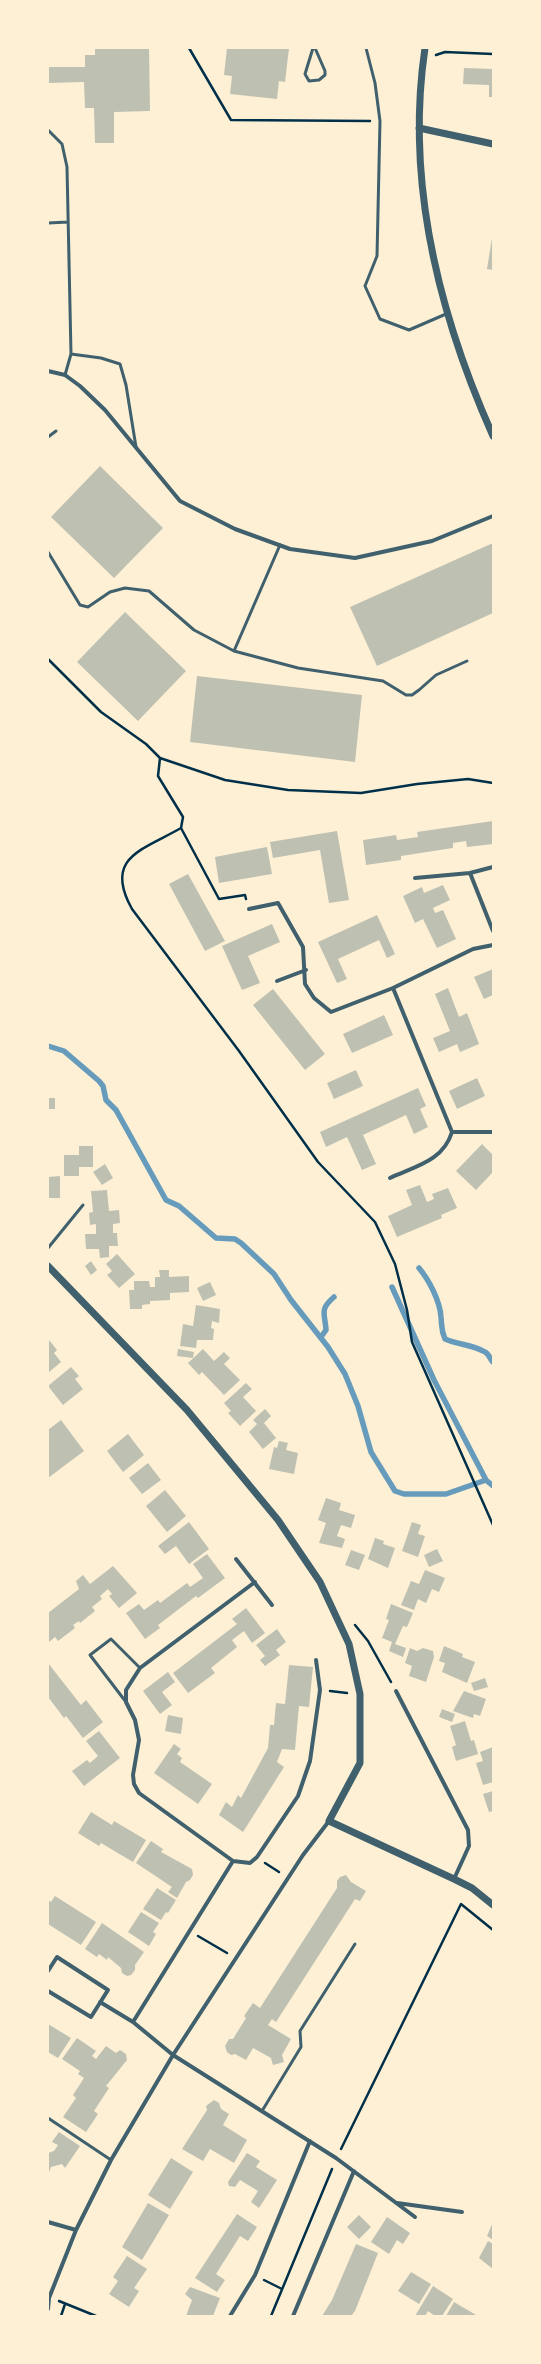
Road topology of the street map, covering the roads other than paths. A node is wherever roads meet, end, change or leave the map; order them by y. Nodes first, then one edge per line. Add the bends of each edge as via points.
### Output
1 (314, 48) edge
2 (366, 48) edge
3 (424, 48) edge
4 (419, 128) junction
5 (48, 130) edge
6 (493, 144) edge
7 (68, 222) junction
8 (48, 223) edge
9 (446, 314) junction
10 (71, 354) junction
11 (48, 371) edge
12 (65, 375) junction
13 (56, 431) dead end
14 (493, 436) edge
15 (48, 437) edge
16 (137, 450) junction
17 (493, 516) edge
18 (280, 545) junction
19 (48, 552) edge
20 (234, 651) junction
21 (467, 661) dead end
22 (493, 867) edge
23 (470, 873) junction
24 (414, 878) dead end
25 (249, 909) road end
26 (493, 931) edge
27 (493, 946) edge
28 (306, 970) junction
29 (277, 981) dead end
30 (393, 988) junction
31 (452, 1132) junction
32 (493, 1132) edge
33 (390, 1178) dead end
34 (83, 1205) dead end
35 (48, 1248) edge
36 (48, 1266) edge
37 (236, 1559) dead end
38 (255, 1582) junction
39 (272, 1605) dead end
40 (316, 1660) dead end
41 (140, 1668) junction
42 (396, 1691) dead end
43 (126, 1702) junction
44 (329, 1821) junction
45 (233, 1861) junction
46 (454, 1878) junction
47 (493, 1905) edge
48 (355, 1944) dead end
49 (48, 1971) edge
50 (48, 1991) edge
51 (100, 2002) junction
52 (133, 2022) junction
53 (174, 2055) junction
54 (262, 2111) junction
55 (48, 2118) edge
56 (310, 2141) junction
57 (111, 2160) junction
58 (354, 2171) junction
59 (396, 2203) junction
60 (462, 2212) dead end
61 (415, 2217) dead end
62 (48, 2222) edge
63 (76, 2230) junction
64 (48, 2309) edge
65 (230, 2316) edge
66 (293, 2316) edge

1 - 1 lane via 325,75 319,80 309,81 305,74
2 - 9 lane via 375,83 380,121 377,256 365,286 380,319 409,330
3 - 4 street
4 - 6 street
4 - 9 street via 427,231
5 - 7 lane via 62,144 67,167
7 - 8 lane
7 - 10 lane
9 - 14 street via 474,395
10 - 12 lane
10 - 16 lane via 101,358 120,364
11 - 12 street
12 - 16 street via 105,410
13 - 15 lane
16 - 18 street via 180,501 235,529
17 - 18 street via 432,541 355,558 290,549
18 - 20 lane
19 - 20 lane via 80,605 88,607 110,592 125,588 149,591 194,630
20 - 21 lane via 298,668 383,681 406,695 412,695 436,675
22 - 23 street
23 - 24 street
23 - 26 street
25 - 28 street via 278,903 303,947
27 - 30 street via 472,949
28 - 29 street
28 - 30 street via 305,984 314,998 331,1012
30 - 31 street
31 - 32 street
31 - 33 street via 448,1145 435,1158
34 - 35 lane
36 - 44 street via 187,1410 278,1520 320,1582 350,1644 360,1694 360,1763
37 - 38 street
38 - 39 street
38 - 41 street
40 - 45 street via 320,1690 310,1761 298,1796 257,1857 250,1863
41 - 43 street via 126,1690
41 - 43 lane via 111,1639 90,1656
42 - 46 street via 468,1830 469,1846
43 - 45 street via 135,1720 139,1740 133,1775 139,1793
44 - 46 street
44 - 53 street via 288,1878
45 - 52 street
46 - 47 street via 472,1888
48 - 54 lane via 300,2031 301,2047
49 - 51 street via 56,1957 108,1990
50 - 51 street via 91,2017
51 - 52 street
52 - 53 street
53 - 54 street
53 - 57 street
54 - 56 street
55 - 57 lane
56 - 58 street
56 - 65 street via 255,2275
57 - 63 street
58 - 59 street
58 - 66 street
59 - 60 street
59 - 61 street
62 - 63 street
63 - 64 street via 49,2298

